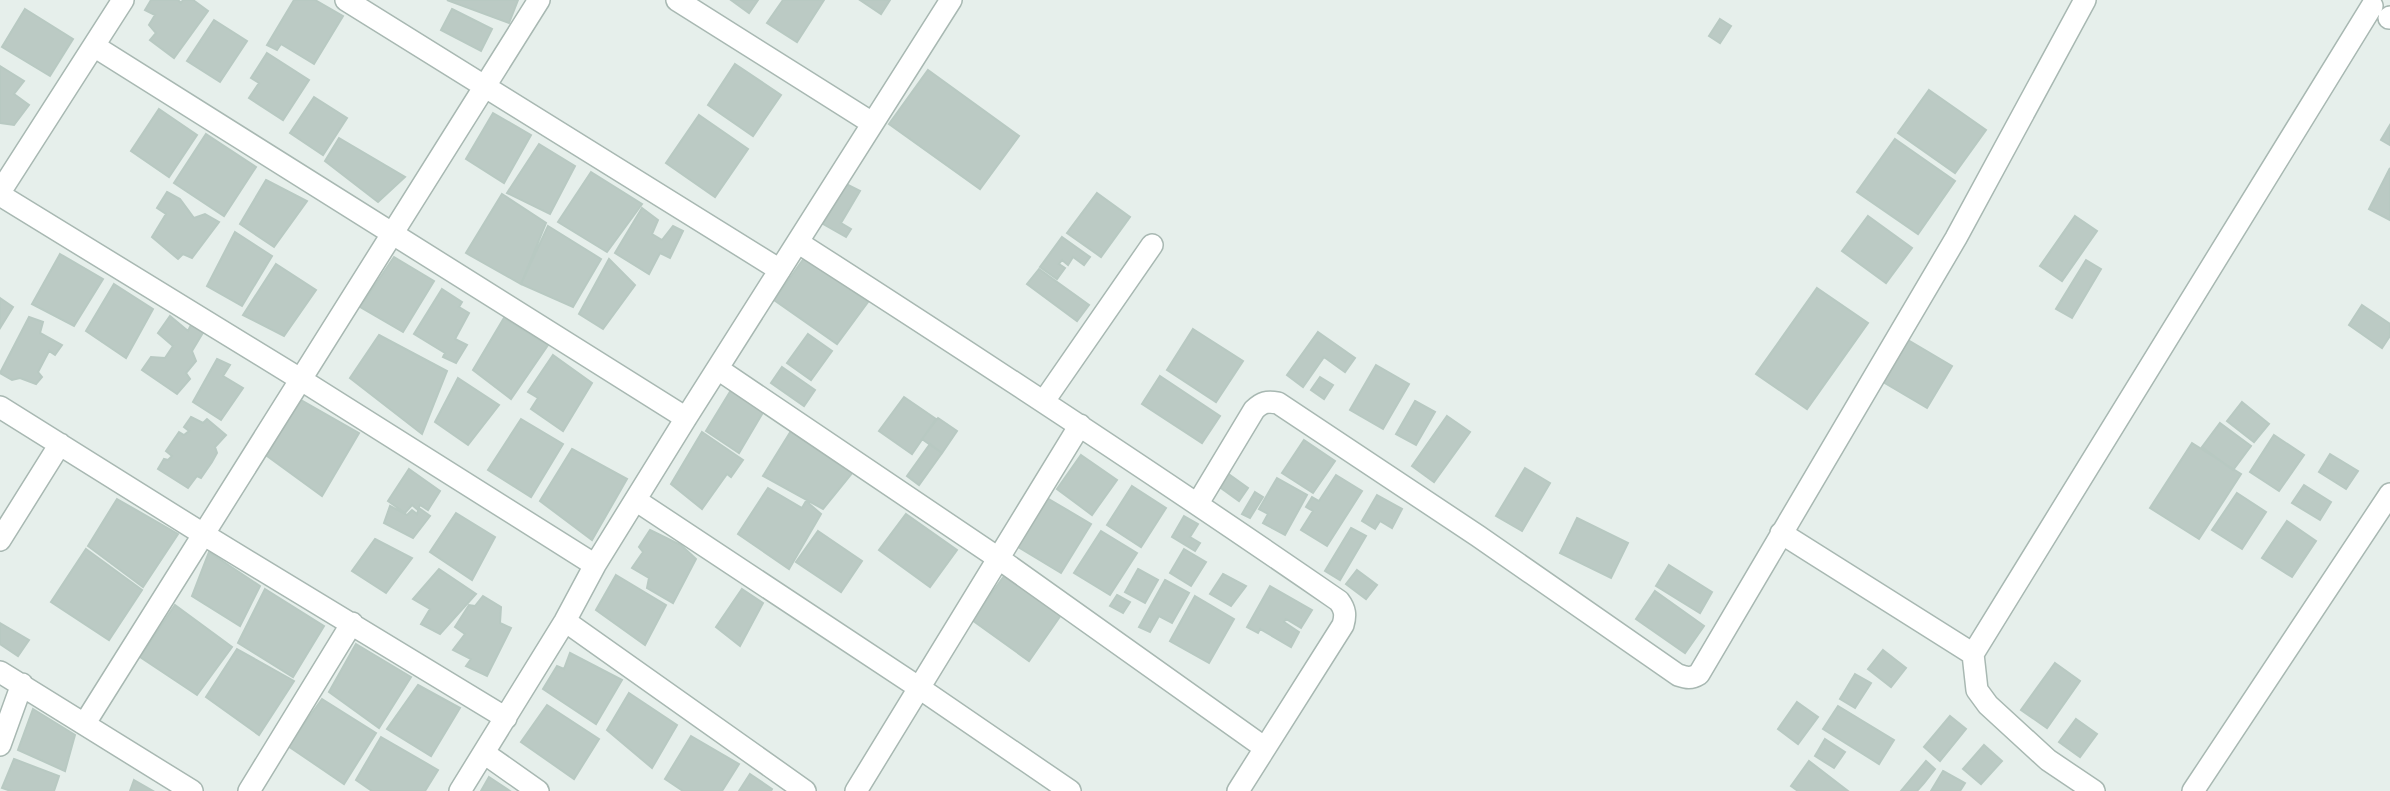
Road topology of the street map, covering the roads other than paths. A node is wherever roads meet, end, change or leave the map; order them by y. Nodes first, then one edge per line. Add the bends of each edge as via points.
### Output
1 (122, 0) edge
2 (346, 0) edge
3 (539, 0) edge
4 (677, 0) edge
5 (951, 0) edge
6 (2085, 0) edge
7 (2381, 12) edge
8 (94, 46) junction
9 (484, 87) junction
10 (872, 123) junction
11 (0, 194) edge
12 (393, 233) junction
13 (799, 243) junction
14 (1152, 245) dead end
15 (780, 270) junction
16 (718, 369) junction
17 (300, 379) junction
18 (1044, 401) junction
19 (0, 407) edge
20 (686, 418) junction
21 (1080, 425) junction
22 (60, 444) junction
23 (2390, 494) edge
24 (637, 501) junction
25 (1198, 503) junction
26 (1781, 533) junction
27 (203, 534) junction
28 (0, 540) edge
29 (998, 558) junction
30 (596, 565) junction
31 (565, 621) junction
32 (352, 623) junction
33 (1973, 654) junction
34 (0, 672) edge
35 (22, 684) junction
36 (918, 687) junction
37 (506, 718) junction
38 (85, 723) junction
39 (0, 745) edge
40 (1265, 748) junction
41 (484, 753) junction
42 (192, 791) edge
43 (249, 791) edge
44 (460, 791) edge
45 (538, 791) edge
46 (804, 791) edge
47 (856, 791) edge
48 (1070, 791) edge
49 (1238, 791) edge
50 (2094, 791) edge
51 (2193, 791) edge

1 - 8 street
2 - 9 street
3 - 9 street
4 - 10 street
5 - 10 street
6 - 26 street via 1955,238
7 - 33 street
8 - 11 street
8 - 12 street
9 - 12 street
9 - 15 street
10 - 13 street
11 - 17 street
12 - 17 street
12 - 20 street
13 - 15 street
13 - 18 street
14 - 18 street
15 - 16 street
16 - 20 street
16 - 29 street
17 - 27 street
17 - 30 street
18 - 21 street
19 - 22 street
20 - 24 street
21 - 25 street
21 - 29 street
22 - 27 street
22 - 28 street
23 - 51 street
24 - 30 street
24 - 36 street
25 - 26 street via 1254,410 1261,403 1278,403 1687,678 1699,674
25 - 40 street via 1344,608 1343,625
26 - 33 street
27 - 32 street
27 - 38 street
29 - 36 street
29 - 40 street
30 - 31 street
31 - 37 street
31 - 46 street
32 - 37 street
32 - 43 street
33 - 50 street via 1977,690 1988,705 2048,760
34 - 35 street
35 - 38 street
35 - 39 street
36 - 47 street
36 - 48 street
37 - 41 street
38 - 42 street
40 - 49 street
41 - 44 street
41 - 45 street

